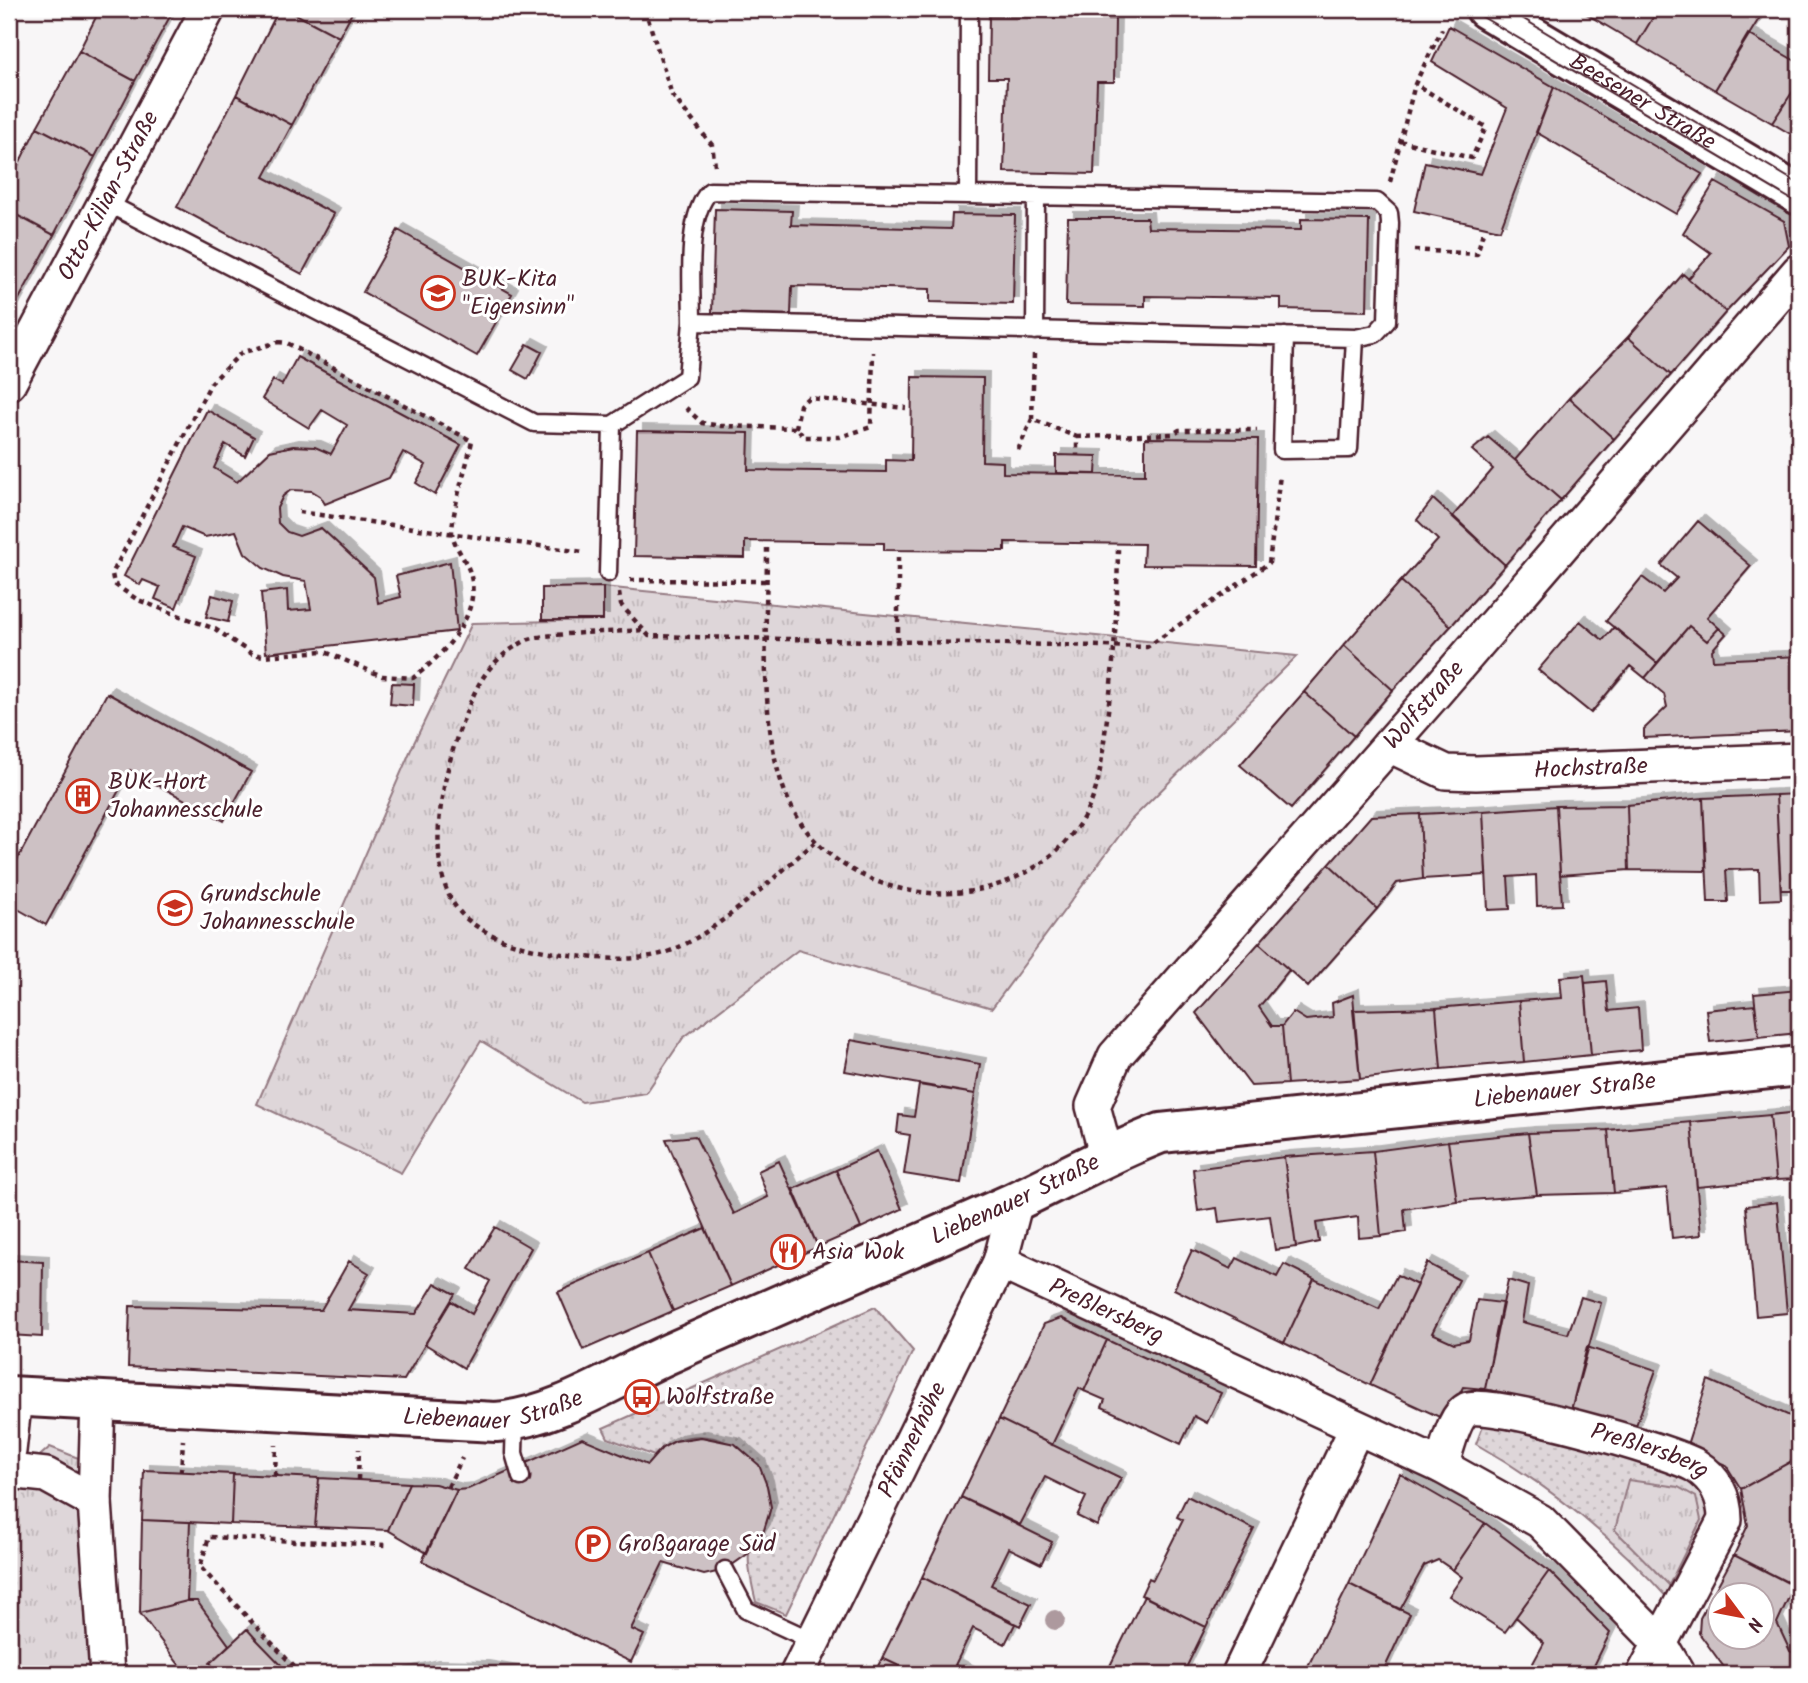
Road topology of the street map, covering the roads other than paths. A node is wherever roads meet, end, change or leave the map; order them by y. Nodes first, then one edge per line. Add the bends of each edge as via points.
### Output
1 (208, 9) edge
2 (969, 9) edge
3 (1486, 9) edge
4 (968, 195) junction
5 (1799, 195) edge
6 (1036, 196) junction
7 (106, 202) junction
8 (1799, 271) edge
9 (692, 322) junction
10 (1035, 331) junction
11 (1285, 336) junction
12 (1354, 338) junction
13 (9, 383) edge
14 (612, 425) junction
15 (613, 577) road end
16 (1389, 745) junction
17 (1799, 760) edge
18 (1799, 1066) edge
19 (1106, 1154) junction
20 (1016, 1201) junction
21 (1000, 1262) junction
22 (12, 1396) edge
23 (98, 1400) junction
24 (515, 1420) junction
25 (1356, 1429) junction
26 (9, 1451) edge
27 (1441, 1466) junction
28 (9, 1471) edge
29 (522, 1477) dead end
30 (95, 1502) junction
31 (725, 1570) dead end
32 (813, 1641) junction
33 (1659, 1642) junction
34 (107, 1674) edge
35 (797, 1674) edge
36 (1239, 1674) edge
37 (1644, 1674) edge
38 (1678, 1674) edge

1 - 7 street, Otto-Kilian-Straße
2 - 4 lane
3 - 5 street, Beesener Straße
4 - 6 lane
4 - 9 lane via 710,191 695,216
6 - 10 lane
6 - 12 lane via 1367,200 1384,206 1389,213 1387,321 1375,334
7 - 13 street, Otto-Kilian-Straße
7 - 14 lane via 534,423
8 - 16 street, Wolfstraße
9 - 10 lane
9 - 14 lane via 687,377
10 - 11 lane
11 - 12 lane
11 - 12 lane via 1282,450 1349,449
14 - 15 lane via 608,556
16 - 17 street, Hochstraße via 1446,772
16 - 19 street, Wolfstraße via 1115,1056 1093,1106
18 - 19 street, Liebenauer Straße via 1161,1133
19 - 20 street, Liebenauer Straße
20 - 21 street, Pfännerhöhe
20 - 24 street, Liebenauer Straße via 627,1372 549,1411
21 - 25 street, Preßlersberg
21 - 32 street, Pfännerhöhe
22 - 23 street, Liebenauer Straße
22 - 26 street
23 - 24 street, Liebenauer Straße
23 - 30 street
24 - 29 lane via 514,1453
25 - 27 street, Preßlersberg
25 - 36 street
27 - 33 street, Preßlersberg via 1540,1521
27 - 33 street, Preßlersberg via 1458,1421 1466,1409 1480,1405 1661,1453 1706,1474 1721,1495 1725,1520
28 - 30 street via 46,1475
30 - 34 street
31 - 32 lane via 746,1609
32 - 35 street, Pfännerhöhe
33 - 37 street
33 - 38 street, Preßlersberg

